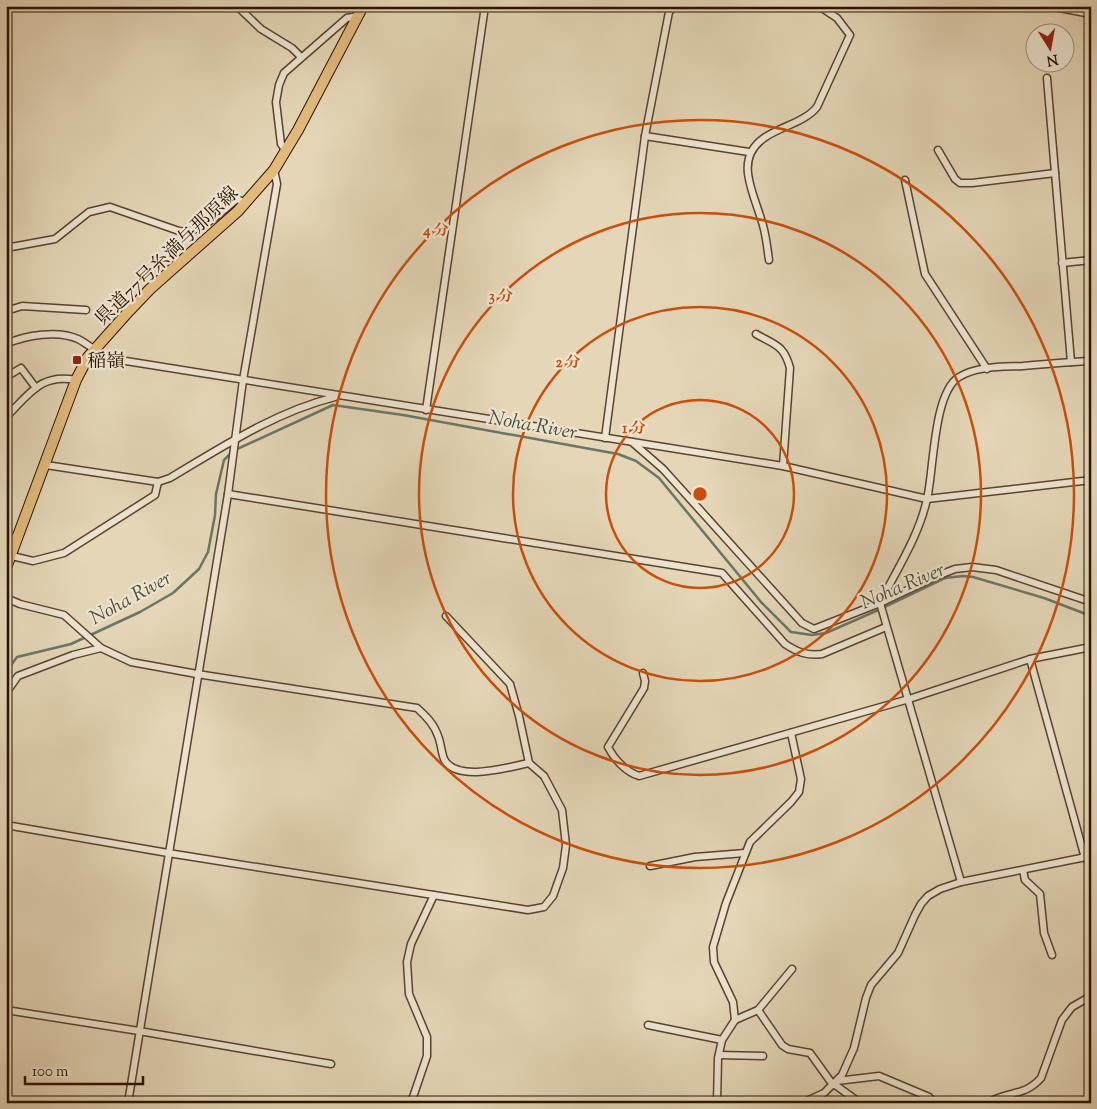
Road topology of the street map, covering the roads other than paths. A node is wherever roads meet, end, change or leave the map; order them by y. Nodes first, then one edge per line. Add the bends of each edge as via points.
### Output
1 (238, 6) edge
2 (485, 6) edge
3 (674, 6) edge
4 (820, 6) edge
5 (1049, 6) edge
6 (361, 11) edge
7 (1091, 14) edge
8 (301, 57) junction
9 (1047, 78) dead end
10 (645, 136) junction
11 (938, 150) dead end
12 (286, 151) junction
13 (750, 152) junction
14 (274, 170) junction
15 (1055, 173) junction
16 (905, 180) dead end
17 (246, 203) junction
18 (6, 248) edge
19 (769, 260) dead end
20 (1091, 260) edge
21 (1062, 263) junction
22 (86, 310) dead end
23 (6, 311) edge
24 (756, 334) dead end
25 (6, 344) edge
26 (94, 350) junction
27 (1091, 360) edge
28 (1071, 362) junction
29 (987, 369) junction
30 (6, 377) edge
31 (76, 380) junction
32 (243, 380) junction
33 (36, 388) junction
34 (339, 396) junction
35 (426, 410) junction
36 (6, 421) edge
37 (235, 438) junction
38 (605, 438) junction
39 (631, 442) junction
40 (46, 464) junction
41 (783, 466) junction
42 (1091, 480) edge
43 (158, 482) junction
44 (228, 494) junction
45 (927, 499) junction
46 (12, 556) junction
47 (6, 568) edge
48 (6, 598) edge
49 (880, 602) junction
50 (1091, 602) edge
51 (446, 616) dead end
52 (886, 627) junction
53 (1091, 647) edge
54 (101, 648) junction
55 (1030, 659) junction
56 (643, 673) dead end
57 (197, 674) junction
58 (6, 693) edge
59 (909, 699) junction
60 (791, 733) junction
61 (529, 763) junction
62 (6, 825) edge
63 (168, 853) junction
64 (744, 853) junction
65 (1088, 857) edge
66 (650, 866) dead end
67 (1023, 870) junction
68 (961, 882) junction
69 (434, 895) junction
70 (1052, 955) dead end
71 (792, 969) dead end
72 (1091, 996) edge
73 (6, 1010) edge
74 (758, 1010) junction
75 (735, 1020) junction
76 (648, 1025) dead end
77 (139, 1030) junction
78 (722, 1040) junction
79 (719, 1055) junction
80 (763, 1056) dead end
81 (331, 1064) dead end
82 (835, 1083) junction
83 (128, 1103) edge
84 (411, 1103) edge
85 (717, 1103) edge
86 (802, 1103) edge
87 (860, 1103) edge
88 (934, 1103) edge
89 (988, 1103) edge

1 - 8 street via 261,29
2 - 35 street
3 - 10 street via 668,12
4 - 13 street via 837,18 850,35 818,107 812,114 764,138
5 - 7 street
6 - 8 street via 347,18
6 - 12 main road, 県道77号糸満与那原線
8 - 12 street via 284,73 276,93 280,144
9 - 15 street
10 - 13 street
10 - 38 street
11 - 15 street via 960,183
12 - 14 main road, 県道77号糸満与那原線
13 - 19 street via 749,183 762,219
14 - 17 main road, 県道77号糸満与那原線
14 - 32 street via 277,184
15 - 21 street
16 - 29 street via 925,274
17 - 18 street via 237,199 203,226 186,232 110,207 89,212 55,239
17 - 26 main road, 県道77号糸満与那原線 via 150,289
20 - 21 street
21 - 28 street
22 - 23 street via 22,306
24 - 41 street via 786,354 790,368
25 - 26 street via 22,337 47,335 70,337
26 - 31 main road, 県道77号糸満与那原線
26 - 32 street via 108,358
27 - 28 street
28 - 29 street
29 - 45 street via 957,378 949,387 939,413
30 - 33 street via 21,368
31 - 33 street via 50,379
31 - 40 main road, 県道77号糸満与那原線
32 - 34 street
32 - 37 street
33 - 36 street
34 - 35 street
34 - 37 street via 312,403
35 - 38 street
37 - 43 street
37 - 44 street
38 - 39 street
39 - 41 street
39 - 49 street via 663,469 802,623 814,628
40 - 43 street
40 - 46 main road, 県道77号糸満与那原線
41 - 45 street
42 - 45 street
43 - 46 street via 155,496 64,553 33,560
44 - 52 street via 722,573 785,644 797,652 811,655 822,654
44 - 57 street
45 - 49 street via 918,530
46 - 47 main road, 県道77号糸満与那原線
48 - 54 street via 64,615
49 - 50 street via 936,576 972,567 996,570
49 - 52 street
51 - 61 street via 510,684
52 - 59 street
53 - 55 street
54 - 57 street via 131,662
54 - 58 street via 18,676
55 - 59 street
55 - 65 street
56 - 60 street via 644,688 608,747 633,774 639,776
57 - 61 street via 417,708 431,721 444,759 457,770 475,773
57 - 63 street
59 - 60 street
59 - 68 street
60 - 64 street via 801,780 799,792 750,842
61 - 69 street via 544,776 562,810 566,845 563,868 553,896 544,907 528,910
62 - 63 street
63 - 69 street
63 - 77 street
64 - 66 street via 695,857
64 - 75 street via 713,947 714,962 733,1002
65 - 67 street
67 - 68 street
67 - 70 street via 1026,880 1040,894 1044,933
68 - 82 street via 940,889 921,904 898,953 871,986 854,1048 842,1076
69 - 84 street via 411,944 407,962 409,994 427,1037 425,1064
71 - 74 street
72 - 89 street via 1072,1007 1062,1020 1036,1084
73 - 77 street
74 - 75 street
74 - 82 street via 782,1045 810,1054
75 - 78 street
76 - 78 street
77 - 81 street
77 - 83 street
78 - 79 street
79 - 80 street
79 - 85 street
82 - 86 street via 824,1093
82 - 87 street
82 - 88 street via 879,1076 929,1097

